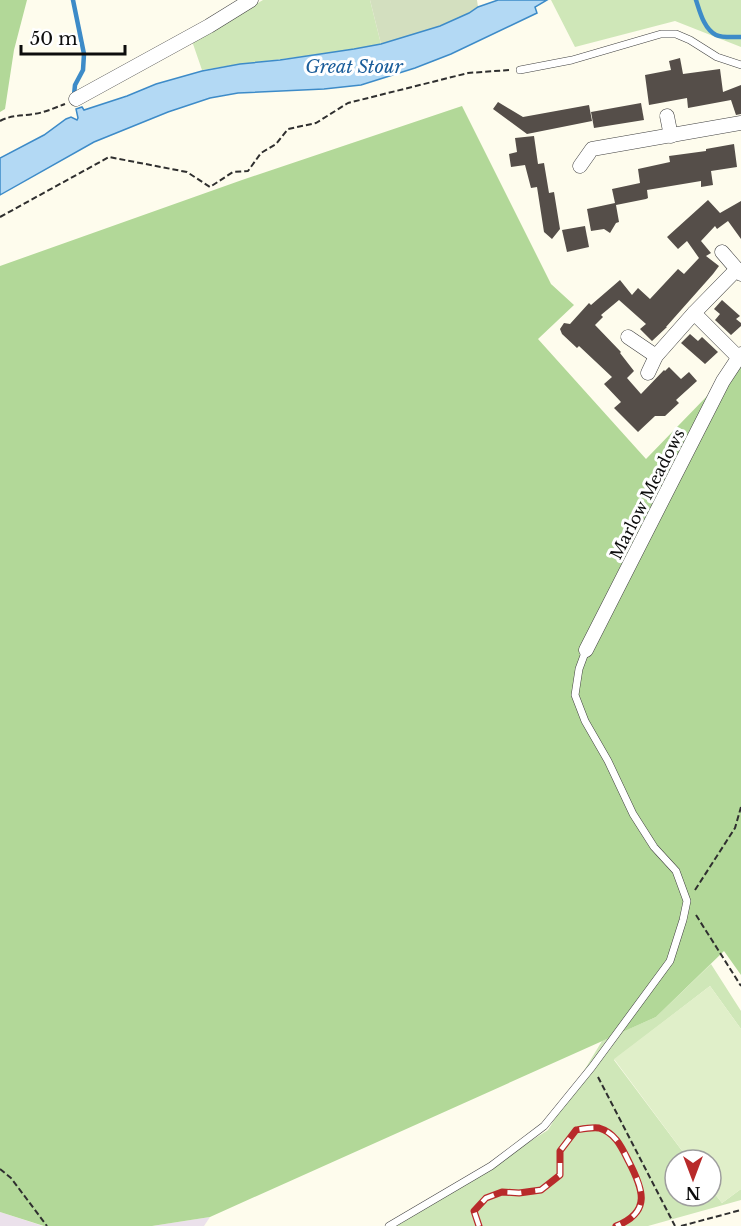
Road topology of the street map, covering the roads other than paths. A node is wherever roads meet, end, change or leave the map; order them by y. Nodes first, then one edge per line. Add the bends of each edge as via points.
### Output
1 (251, 0) edge
2 (741, 65) edge
3 (520, 69) road end
4 (76, 99) road end
5 (667, 116) dead end
6 (741, 123) edge
7 (671, 136) junction
8 (580, 166) dead end
9 (722, 252) dead end
10 (739, 271) edge
11 (694, 313) junction
12 (628, 337) dead end
13 (740, 355) edge
14 (656, 356) junction
15 (648, 374) dead end
16 (586, 650) joint
17 (389, 1226) edge

1 - 4 street
2 - 3 lane via 717,57 676,34 661,34 572,60
5 - 7 street
6 - 7 street
7 - 8 street via 592,149
9 - 10 street
10 - 11 street
11 - 13 street
11 - 14 street
12 - 14 street
13 - 16 street, Marlow Meadows via 723,381
14 - 15 street
16 - 17 lane via 575,695 585,721 633,814 654,847 676,871 687,901 670,961 544,1125 490,1166

